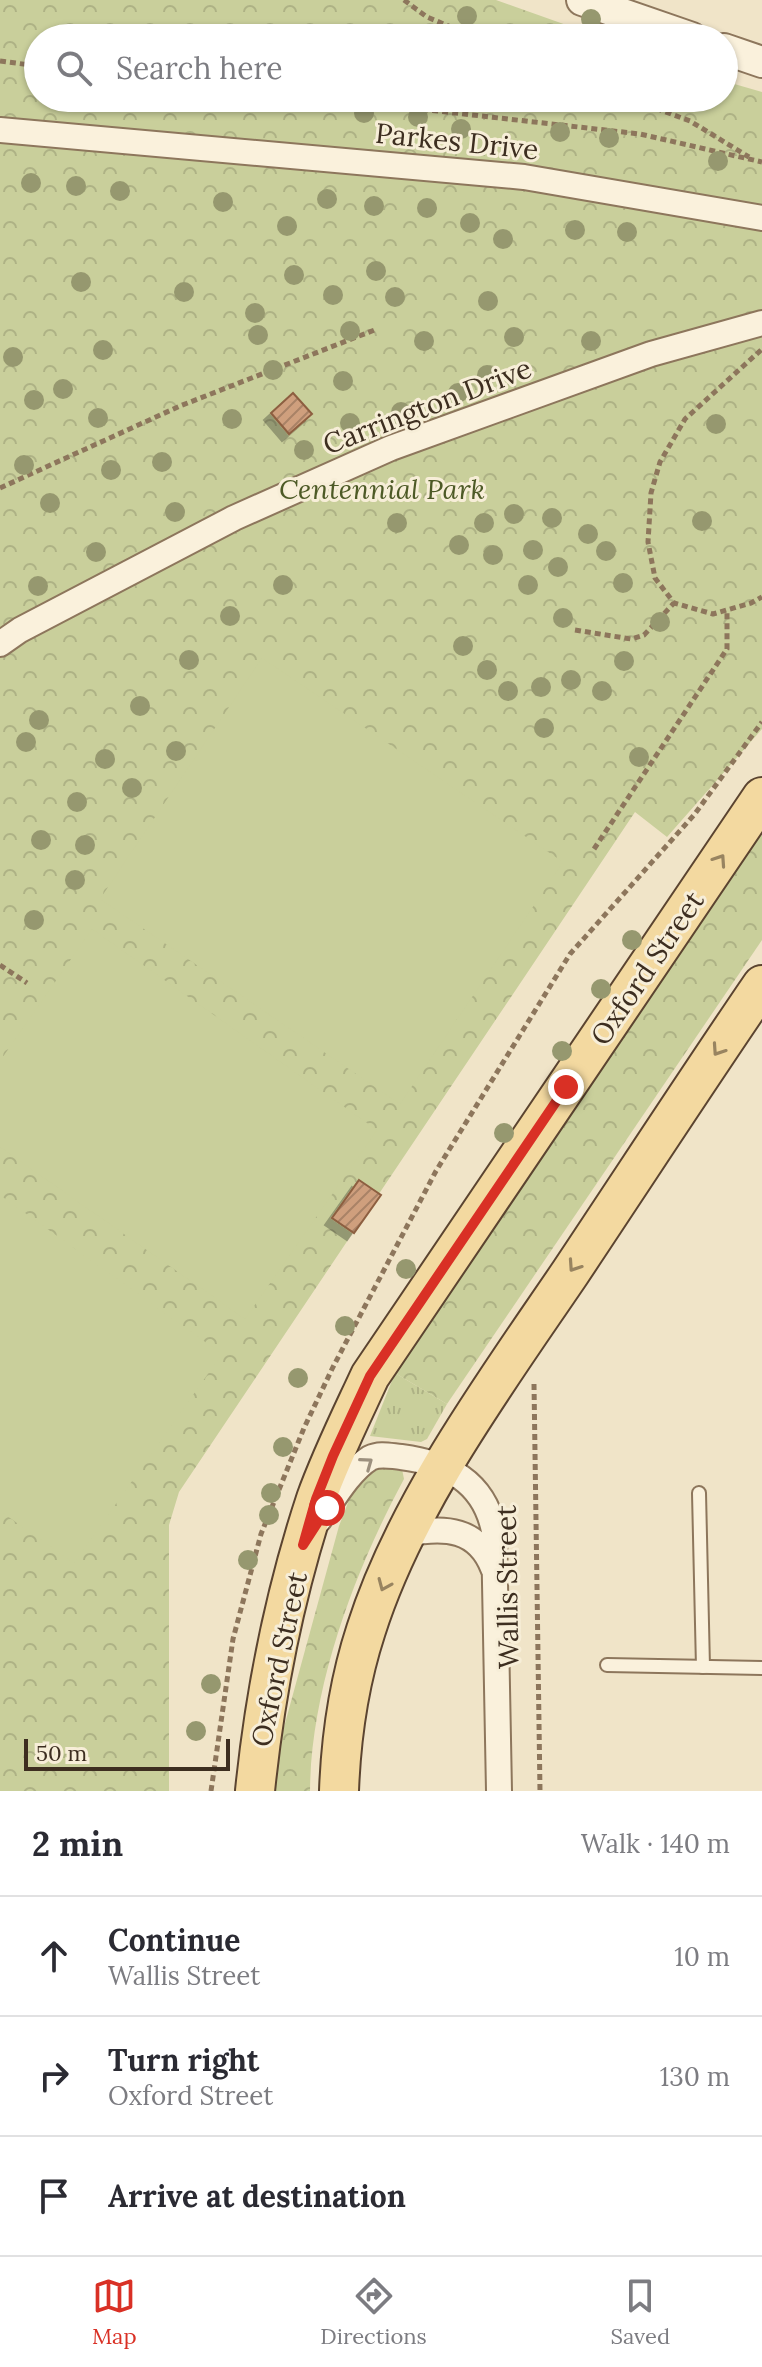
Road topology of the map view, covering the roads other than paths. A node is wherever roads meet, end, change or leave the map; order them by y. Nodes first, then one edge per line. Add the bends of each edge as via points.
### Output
1 (582, 0) edge
2 (651, 24) edge
3 (738, 54) edge
4 (762, 62) edge
5 (0, 130) edge
6 (762, 218) edge
7 (762, 323) edge
8 (0, 644) edge
9 (762, 797) edge
10 (752, 1008) edge
11 (444, 1466) junction
12 (699, 1493) dead end
13 (407, 1534) junction
14 (303, 1545) junction
15 (493, 1568) junction
16 (607, 1665) dead end
17 (703, 1667) junction
18 (762, 1668) edge
19 (255, 1791) edge
20 (339, 1791) edge
21 (499, 1791) edge

1 - 2 street
3 - 4 street
5 - 6 street, Parkes Drive via 524,177
7 - 8 street, Carrington Drive via 651,354 391,448 234,518
14 -> 9 main road, Oxford Street via 333,1456 370,1376
10 -> 11 main road
11 - 13 main road
14 -> 11 street, Wallis Street via 369,1459 389,1455
11 - 15 street, Wallis Street via 468,1482 490,1512
12 - 17 lane
13 - 15 street, Wallis Street via 424,1530 468,1537 481,1544
13 -> 20 main road via 366,1629 353,1676
14 - 19 main road, Oxford Street via 271,1673
15 - 21 street, Wallis Street
16 - 17 lane
17 - 18 lane

